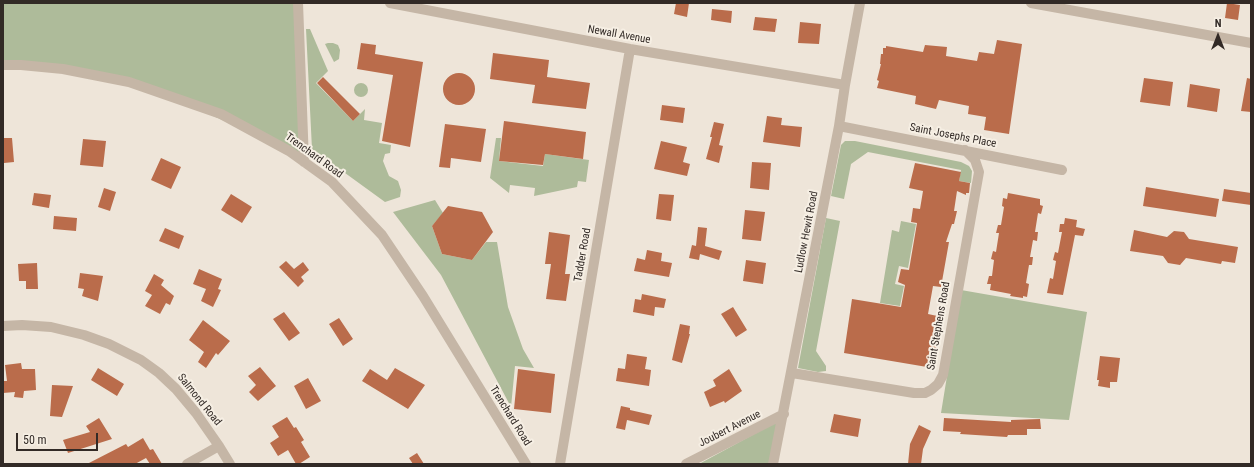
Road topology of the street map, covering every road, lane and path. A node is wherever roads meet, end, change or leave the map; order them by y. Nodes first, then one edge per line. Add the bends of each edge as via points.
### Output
1 (298, 3) edge
2 (390, 3) edge
3 (860, 3) edge
4 (1031, 3) edge
5 (1049, 4) edge
6 (1251, 43) edge
7 (630, 49) junction
8 (3, 65) edge
9 (845, 86) junction
10 (839, 126) junction
11 (965, 150) junction
12 (304, 162) junction
13 (1062, 170) dead end
14 (3, 326) edge
15 (792, 373) junction
16 (784, 414) junction
17 (219, 446) junction
18 (187, 464) edge
19 (230, 464) edge
20 (526, 464) edge
21 (560, 464) edge
22 (686, 464) edge
23 (773, 464) edge

1 - 12 street
2 - 7 street, Newall Avenue
3 - 9 street, Ludlow Hewit Road
4 - 5 street
5 - 6 street
7 - 9 street, Newall Avenue
7 - 21 street, Tadder Road
8 - 12 street, Trenchard Road via 63,69 129,82 221,114 289,151
9 - 10 street, Ludlow Hewit Road
10 - 11 street, Saint Josephs Place
10 - 15 street, Ludlow Hewit Road
11 - 13 street, Saint Josephs Place
11 - 15 street, Saint Stephens Road via 975,160 979,172 943,375 938,384 925,393 914,394
12 - 20 street, Trenchard Road via 332,182 382,235 423,296
14 - 17 street, Salmond Road via 51,327 84,335 141,360 176,389
15 - 16 street, Ludlow Hewit Road
16 - 22 street, Joubert Avenue
16 - 23 street, Ludlow Hewit Road
17 - 18 street
17 - 19 street, Salmond Road

